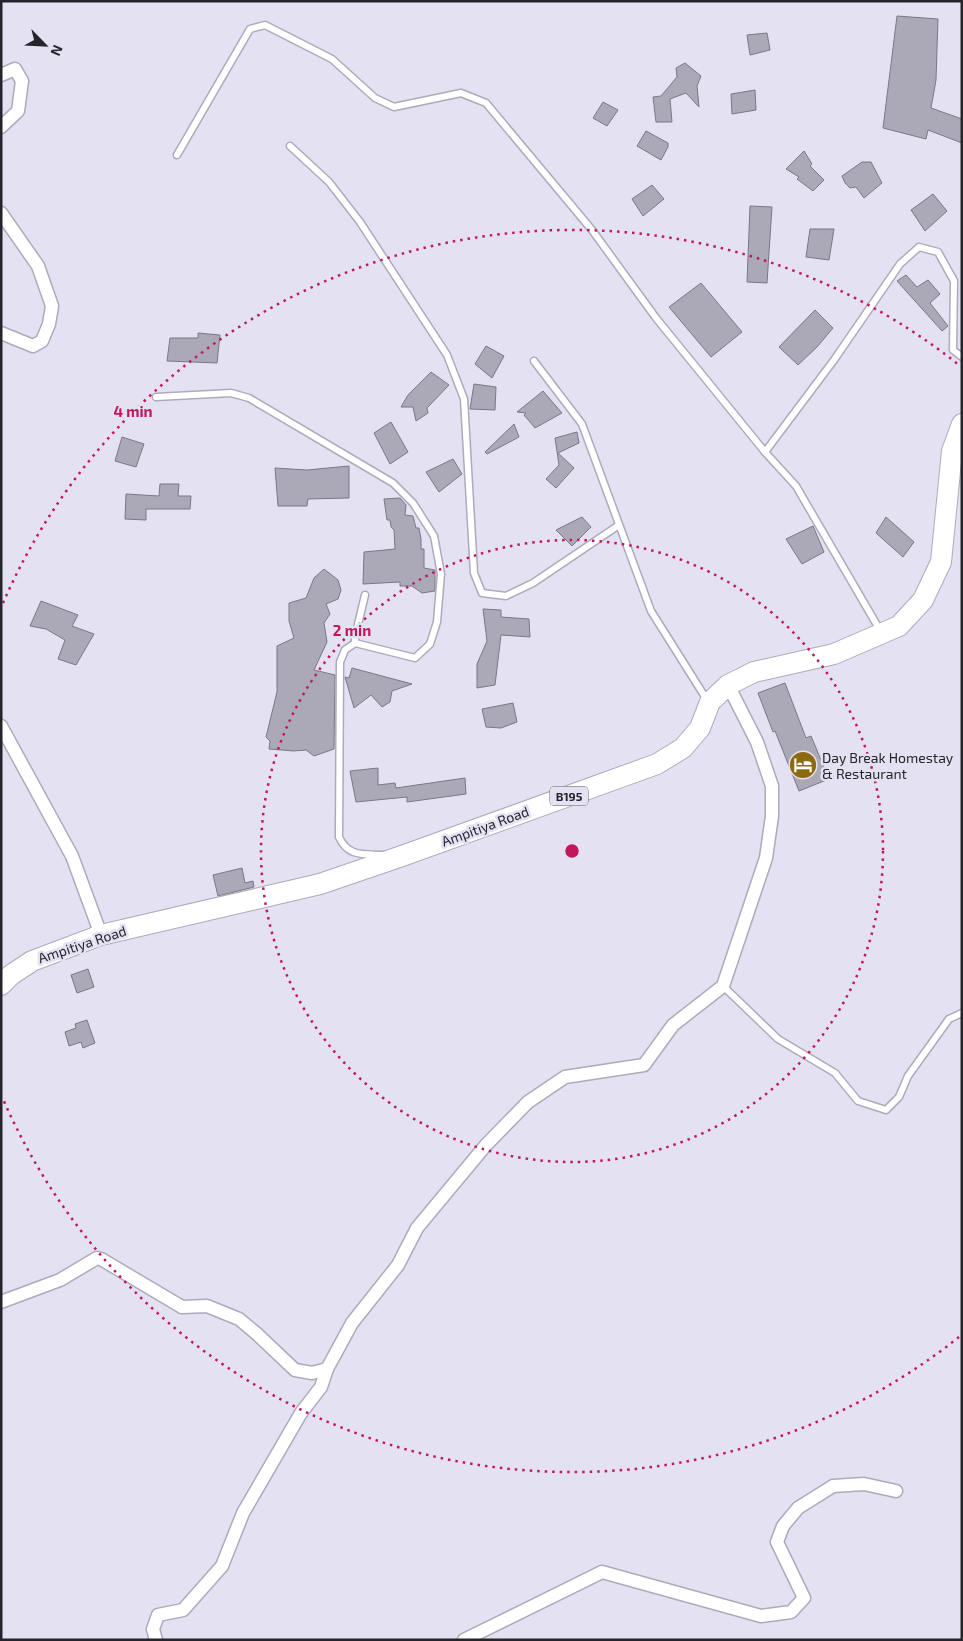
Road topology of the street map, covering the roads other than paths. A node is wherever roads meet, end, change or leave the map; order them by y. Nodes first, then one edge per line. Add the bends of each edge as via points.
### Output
1 (1, 75) edge
2 (1, 127) edge
3 (290, 146) dead end
4 (177, 155) dead end
5 (1, 213) edge
6 (1, 332) edge
7 (962, 357) edge
8 (534, 361) dead end
9 (156, 397) dead end
10 (962, 424) edge
11 (765, 452) junction
12 (619, 525) junction
13 (365, 595) dead end
14 (882, 634) junction
15 (355, 643) junction
16 (728, 685) junction
17 (710, 702) junction
18 (1, 726) edge
19 (402, 856) junction
20 (101, 935) junction
21 (5, 975) edge
22 (723, 986) junction
23 (962, 1013) edge
24 (1, 1302) edge
25 (327, 1369) junction
26 (896, 1491) dead end
27 (156, 1640) edge
28 (464, 1640) edge

1 - 2 street via 15,69 22,81 18,112
3 - 12 lane via 330,182 447,355 464,398 474,573 482,593 506,596 515,592
4 - 11 lane via 250,29 265,25 332,59 375,98 394,107 461,93 486,103 592,230 656,318
5 - 6 street via 38,266 52,306 42,341 33,346
7 - 11 lane via 953,350 954,282 938,252 919,247 900,264
8 - 12 lane via 582,424
9 - 15 lane via 231,393 249,398 393,483 413,503 434,536 441,574 437,622 430,644 415,658
10 - 14 main road, Ampitiya Road / B195 via 952,452 941,562 923,600 899,626
11 - 14 lane via 796,486
12 - 17 lane via 651,611
13 - 15 lane
14 - 16 main road, Ampitiya Road / B195 via 834,654 754,672
15 - 19 lane via 345,650 340,662 339,837 343,847 354,853
16 - 17 main road, Ampitiya Road / B195
16 - 22 street via 757,742 772,786 772,816 766,858
17 - 19 main road, Ampitiya Road / B195 via 700,728 683,748 657,764
18 - 20 street via 72,856
19 - 20 main road, Ampitiya Road / B195 via 320,884
20 - 21 main road, Ampitiya Road / B195 via 32,961
22 - 23 lane via 778,1039 834,1073 858,1100 886,1110 899,1097 908,1076 949,1019
22 - 25 street via 673,1025 644,1065 565,1077 528,1102 486,1145 417,1228 398,1265 352,1323
24 - 25 street via 60,1280 97,1258 182,1307 207,1306 239,1319 295,1370 312,1373
25 - 27 street via 321,1387 243,1513 222,1566 183,1610 158,1615 153,1629
26 - 28 street via 864,1484 833,1486 798,1508 783,1526 777,1542 804,1598 791,1612 761,1616 602,1572

